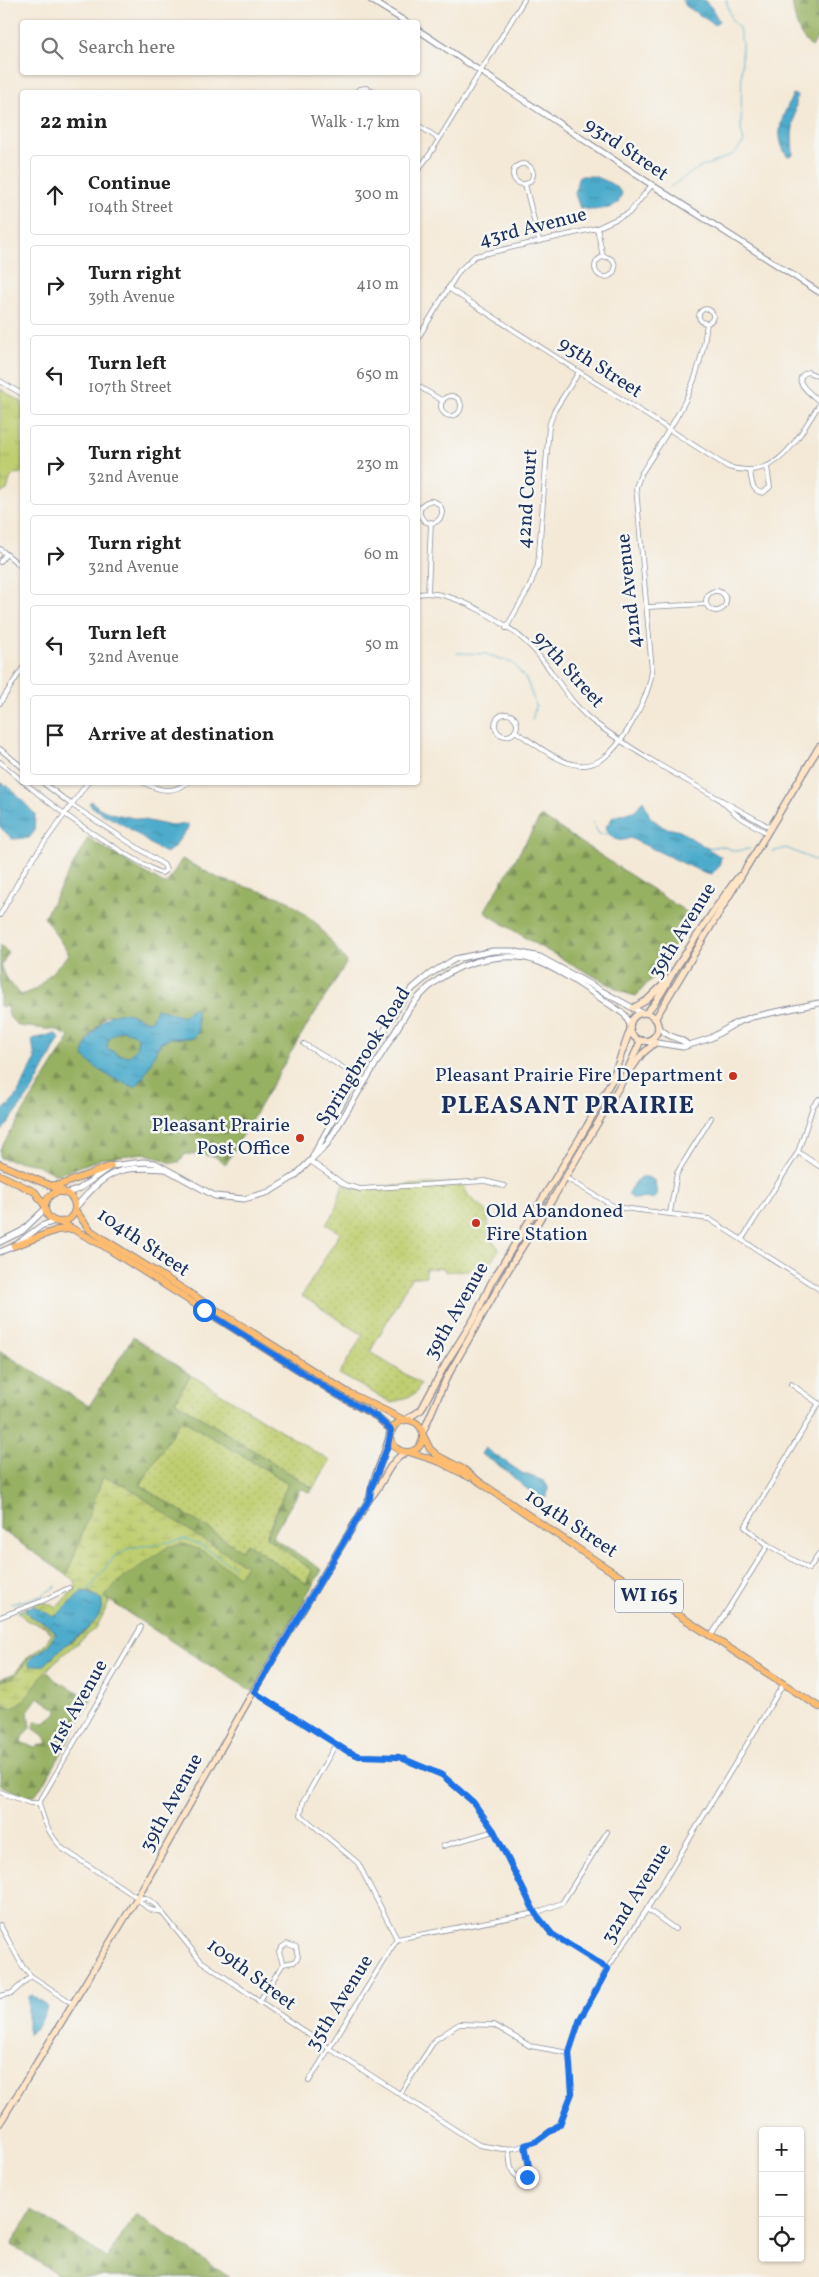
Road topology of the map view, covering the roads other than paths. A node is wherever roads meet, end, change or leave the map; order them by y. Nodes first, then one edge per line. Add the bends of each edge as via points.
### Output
1 (371, 0) edge
2 (524, 0) edge
3 (403, 20) edge
4 (420, 31) edge
5 (479, 72) junction
6 (358, 90) edge
7 (370, 90) edge
8 (420, 126) edge
9 (439, 139) junction
10 (420, 167) edge
11 (525, 184) junction
12 (652, 185) junction
13 (597, 228) junction
14 (539, 240) junction
15 (603, 257) junction
16 (448, 288) junction
17 (819, 292) edge
18 (707, 323) dead end
19 (420, 335) edge
20 (578, 372) junction
21 (819, 377) edge
22 (0, 381) edge
23 (420, 387) edge
24 (20, 393) edge
25 (443, 401) junction
26 (819, 401) edge
27 (819, 405) edge
28 (669, 430) junction
29 (767, 467) junction
30 (750, 471) junction
31 (431, 522) junction
32 (0, 549) edge
33 (6, 554) junction
34 (0, 562) edge
35 (20, 564) edge
36 (428, 592) junction
37 (420, 594) edge
38 (706, 604) junction
39 (648, 607) junction
40 (506, 628) junction
41 (20, 672) edge
42 (0, 703) edge
43 (515, 731) junction
44 (621, 740) junction
45 (819, 747) edge
46 (0, 749) edge
47 (0, 762) edge
48 (20, 765) edge
49 (20, 779) edge
50 (27, 785) edge
51 (46, 785) edge
52 (86, 785) edge
53 (148, 785) edge
54 (182, 785) edge
55 (716, 797) junction
56 (72, 805) junction
57 (65, 815) junction
58 (772, 828) junction
59 (768, 834) junction
60 (747, 867) junction
61 (0, 915) edge
62 (669, 978) junction
63 (819, 1003) edge
64 (633, 1008) junction
65 (644, 1013) junction
66 (656, 1019) junction
67 (658, 1026) junction
68 (630, 1028) junction
69 (642, 1040) junction
70 (655, 1043) junction
71 (304, 1044) dead end
72 (687, 1044) junction
73 (357, 1076) junction
74 (365, 1081) junction
75 (622, 1082) junction
76 (819, 1100) edge
77 (712, 1118) dead end
78 (798, 1152) junction
79 (310, 1160) junction
80 (0, 1164) edge
81 (111, 1166) junction
82 (819, 1166) edge
83 (168, 1170) junction
84 (0, 1175) edge
85 (566, 1178) junction
86 (50, 1184) junction
87 (504, 1186) dead end
88 (66, 1192) junction
89 (45, 1208) junction
90 (76, 1209) junction
91 (670, 1213) junction
92 (58, 1222) junction
93 (72, 1229) junction
94 (742, 1239) junction
95 (0, 1242) edge
96 (14, 1246) junction
97 (0, 1252) edge
98 (819, 1289) edge
99 (445, 1365) junction
100 (452, 1369) junction
101 (791, 1384) dead end
102 (819, 1403) edge
103 (406, 1420) junction
104 (391, 1432) junction
105 (423, 1434) junction
106 (407, 1452) junction
107 (481, 1483) junction
108 (370, 1498) junction
109 (768, 1545) junction
110 (819, 1554) edge
111 (69, 1588) dead end
112 (0, 1617) edge
113 (141, 1627) dead end
114 (711, 1636) junction
115 (784, 1683) junction
116 (254, 1692) junction
117 (819, 1706) edge
118 (336, 1744) junction
119 (0, 1792) edge
120 (39, 1803) junction
121 (494, 1831) junction
122 (607, 1832) dead end
123 (443, 1846) dead end
124 (137, 1898) junction
125 (647, 1909) junction
126 (160, 1911) junction
127 (535, 1913) junction
128 (0, 1925) edge
129 (675, 1929) dead end
130 (397, 1939) junction
131 (283, 1964) junction
132 (608, 1969) junction
133 (31, 1976) junction
134 (0, 1996) edge
135 (259, 2002) junction
136 (72, 2003) junction
137 (330, 2049) junction
138 (569, 2052) junction
139 (309, 2082) dead end
140 (400, 2094) junction
141 (0, 2123) edge
142 (525, 2145) junction
143 (508, 2148) junction
144 (518, 2148) joint

1 - 3 street
2 - 5 street
4 - 5 street, 93rd Street
5 - 9 street
5 - 12 street, 93rd Street
6 - 7 street
8 - 9 street
9 - 10 street
11 - 11 street via 531,180 533,171 526,164 520,164 513,172 514,178
11 - 14 street
12 - 13 street, 43rd Avenue via 630,213
12 - 17 street, 93rd Street
13 - 14 street, 43rd Avenue
13 - 15 street
14 - 16 street, 43rd Avenue via 475,256
15 - 15 street via 595,267 600,276 607,277 613,274 616,265 610,257
16 - 19 street, 43rd Avenue
16 - 20 street, 95th Street
18 - 28 street, 42nd Avenue via 694,384
20 - 28 street, 95th Street
20 - 40 street, 42nd Court via 554,411 549,426 538,565
21 - 26 street via 808,372 800,379 806,390
22 - 24 street
23 - 25 street
25 - 25 street via 444,414 459,413 461,405 457,398 451,396
27 - 29 street via 787,453
28 - 30 street, 95th Street via 718,461 738,470
28 - 39 street, 42nd Avenue via 636,487
29 - 30 street
29 - 30 street via 770,486 763,493 753,487
31 - 31 street via 438,520 441,510 431,501 425,502 420,511 422,518
31 - 36 street
32 - 33 street
33 - 34 street
33 - 35 street
36 - 37 street, 97th Street
36 - 40 street, 97th Street via 465,602
38 - 38 street via 713,611 720,611 727,600 724,594 715,591 709,594
38 - 39 street
39 - 44 street, 42nd Avenue via 650,683 639,711
40 - 44 street, 97th Street via 534,650 579,708
41 - 42 street
43 - 43 street, 42nd Avenue via 515,720 510,715 500,716 495,722 495,729 500,734 506,736
43 - 44 street, 42nd Avenue via 559,760 586,766 604,759
44 - 55 street, 97th Street
45 - 58 main road, 39th Avenue
46 - 48 street
47 - 49 street
50 - 57 street
51 - 56 street
52 - 56 street
53 - 54 street via 165,791
55 - 58 street, 97th Street
55 - 59 street, 97th Street via 733,813
56 - 57 street
56 - 57 street via 164,865 166,870 162,873 145,865
57 - 61 street via 26,868
58 - 59 main road, 39th Avenue
59 - 60 main road, 39th Avenue
60 - 62 main road, 39th Avenue via 720,900
60 - 66 main road, 39th Avenue
62 - 64 main road
62 - 65 main road, 39th Avenue via 658,1001
63 - 72 street via 752,1017 711,1038
64 - 65 street, Springbrook Road
64 - 73 street, Springbrook Road via 540,957 503,951 471,955 441,966 409,993
65 - 66 main road
65 - 68 main road via 634,1017
66 - 67 main road
67 - 69 main road via 655,1035
67 - 72 street via 664,1034
68 - 69 main road via 635,1038
68 - 74 street, Springbrook Road via 621,1012 539,962 513,956 477,960 452,970 425,989 408,1010
68 - 99 main road, 39th Avenue via 612,1080
69 - 70 street
69 - 75 main road, 39th Avenue
70 - 72 street via 683,1047
70 - 75 main road via 642,1054
71 - 73 street
73 - 74 street
73 - 79 street, Springbrook Road
74 - 79 street, Springbrook Road via 327,1144
75 - 85 main road, 39th Avenue
76 - 78 street via 813,1106
77 - 91 street via 677,1173
78 - 82 street
78 - 94 street
79 - 83 street, Springbrook Road via 294,1176 269,1192 244,1199 215,1196
79 - 87 street via 345,1185 360,1189 485,1181
80 - 86 main road
81 - 83 street, Springbrook Road via 143,1162 155,1163
81 - 86 main road via 60,1185
81 - 88 street, Springbrook Road via 79,1189
83 - 90 street, Springbrook Road via 127,1169 108,1175
84 - 89 main road via 35,1192
85 - 91 street via 616,1207
85 - 100 main road, 39th Avenue via 510,1266
86 - 88 main road
88 - 89 main road via 54,1192
88 - 90 main road, WI 165 via 74,1199
89 - 92 main road via 48,1217
89 - 95 street via 22,1231
90 - 92 main road via 70,1219
90 - 103 main road, 104th Street / WI 165 via 90,1230 113,1245 347,1392
91 - 94 street via 710,1218
92 - 93 main road, 104th Street
92 - 96 street via 41,1226
93 - 96 main road via 57,1230
93 - 104 main road, 104th Street via 377,1417
94 - 98 street
96 - 97 street
99 - 100 main road
99 - 103 main road, 39th Avenue via 421,1410
100 - 105 main road, 39th Avenue
101 - 102 street
102 - 109 street via 745,1526
103 - 104 main road via 398,1422
103 - 105 main road, WI 165 via 417,1423
104 - 106 main road via 390,1439 396,1448
104 - 108 main road, 39th Avenue
105 - 106 main road via 421,1445
105 - 107 main road, 104th Street / WI 165 via 430,1449 438,1456 463,1468
106 - 107 main road, 104th Street / WI 165 via 440,1462
106 - 108 main road, 39th Avenue via 391,1463 379,1489
107 - 114 main road, 104th Street / WI 165
108 - 116 main road, 39th Avenue
109 - 110 street via 809,1570
109 - 114 street
111 - 112 street
113 - 120 street, 41st Avenue
114 - 115 main road, 104th Street / WI 165
115 - 117 main road, 104th Street / WI 165
115 - 125 street, 32nd Avenue
116 - 118 street
116 - 124 main road, 39th Avenue
118 - 121 street via 359,1756 399,1757 442,1775 473,1802
118 - 130 street via 303,1802 301,1815 358,1863
119 - 120 street
120 - 124 street, 109th Street via 45,1826 63,1849
121 - 123 street
121 - 127 street
122 - 127 street via 562,1903
124 - 126 street, 109th Street via 153,1911
124 - 126 street via 146,1898
124 - 136 main road, 39th Avenue
125 - 129 street
125 - 132 street, 32nd Avenue
126 - 135 street, 109th Street via 201,1961
127 - 130 street
127 - 132 street via 552,1934
128 - 133 street
130 - 137 street, 35th Avenue
131 - 131 street via 296,1960 298,1950 293,1945 287,1944 280,1949
131 - 135 street
132 - 138 street, 32nd Avenue via 580,2019
133 - 134 street via 12,1993
133 - 136 street
135 - 137 street, 109th Street
136 - 141 main road, 39th Avenue
137 - 139 street, 35th Avenue
137 - 140 street, 109th Street
138 - 140 street via 530,2046 494,2025 459,2024 435,2040
138 - 142 street, 32nd Avenue via 572,2093 560,2124 537,2141
140 - 143 street, 109th Street via 479,2145
142 - 143 street via 530,2172 527,2177 514,2176
142 - 144 street, 32nd Avenue
143 - 144 street, 109th Street

